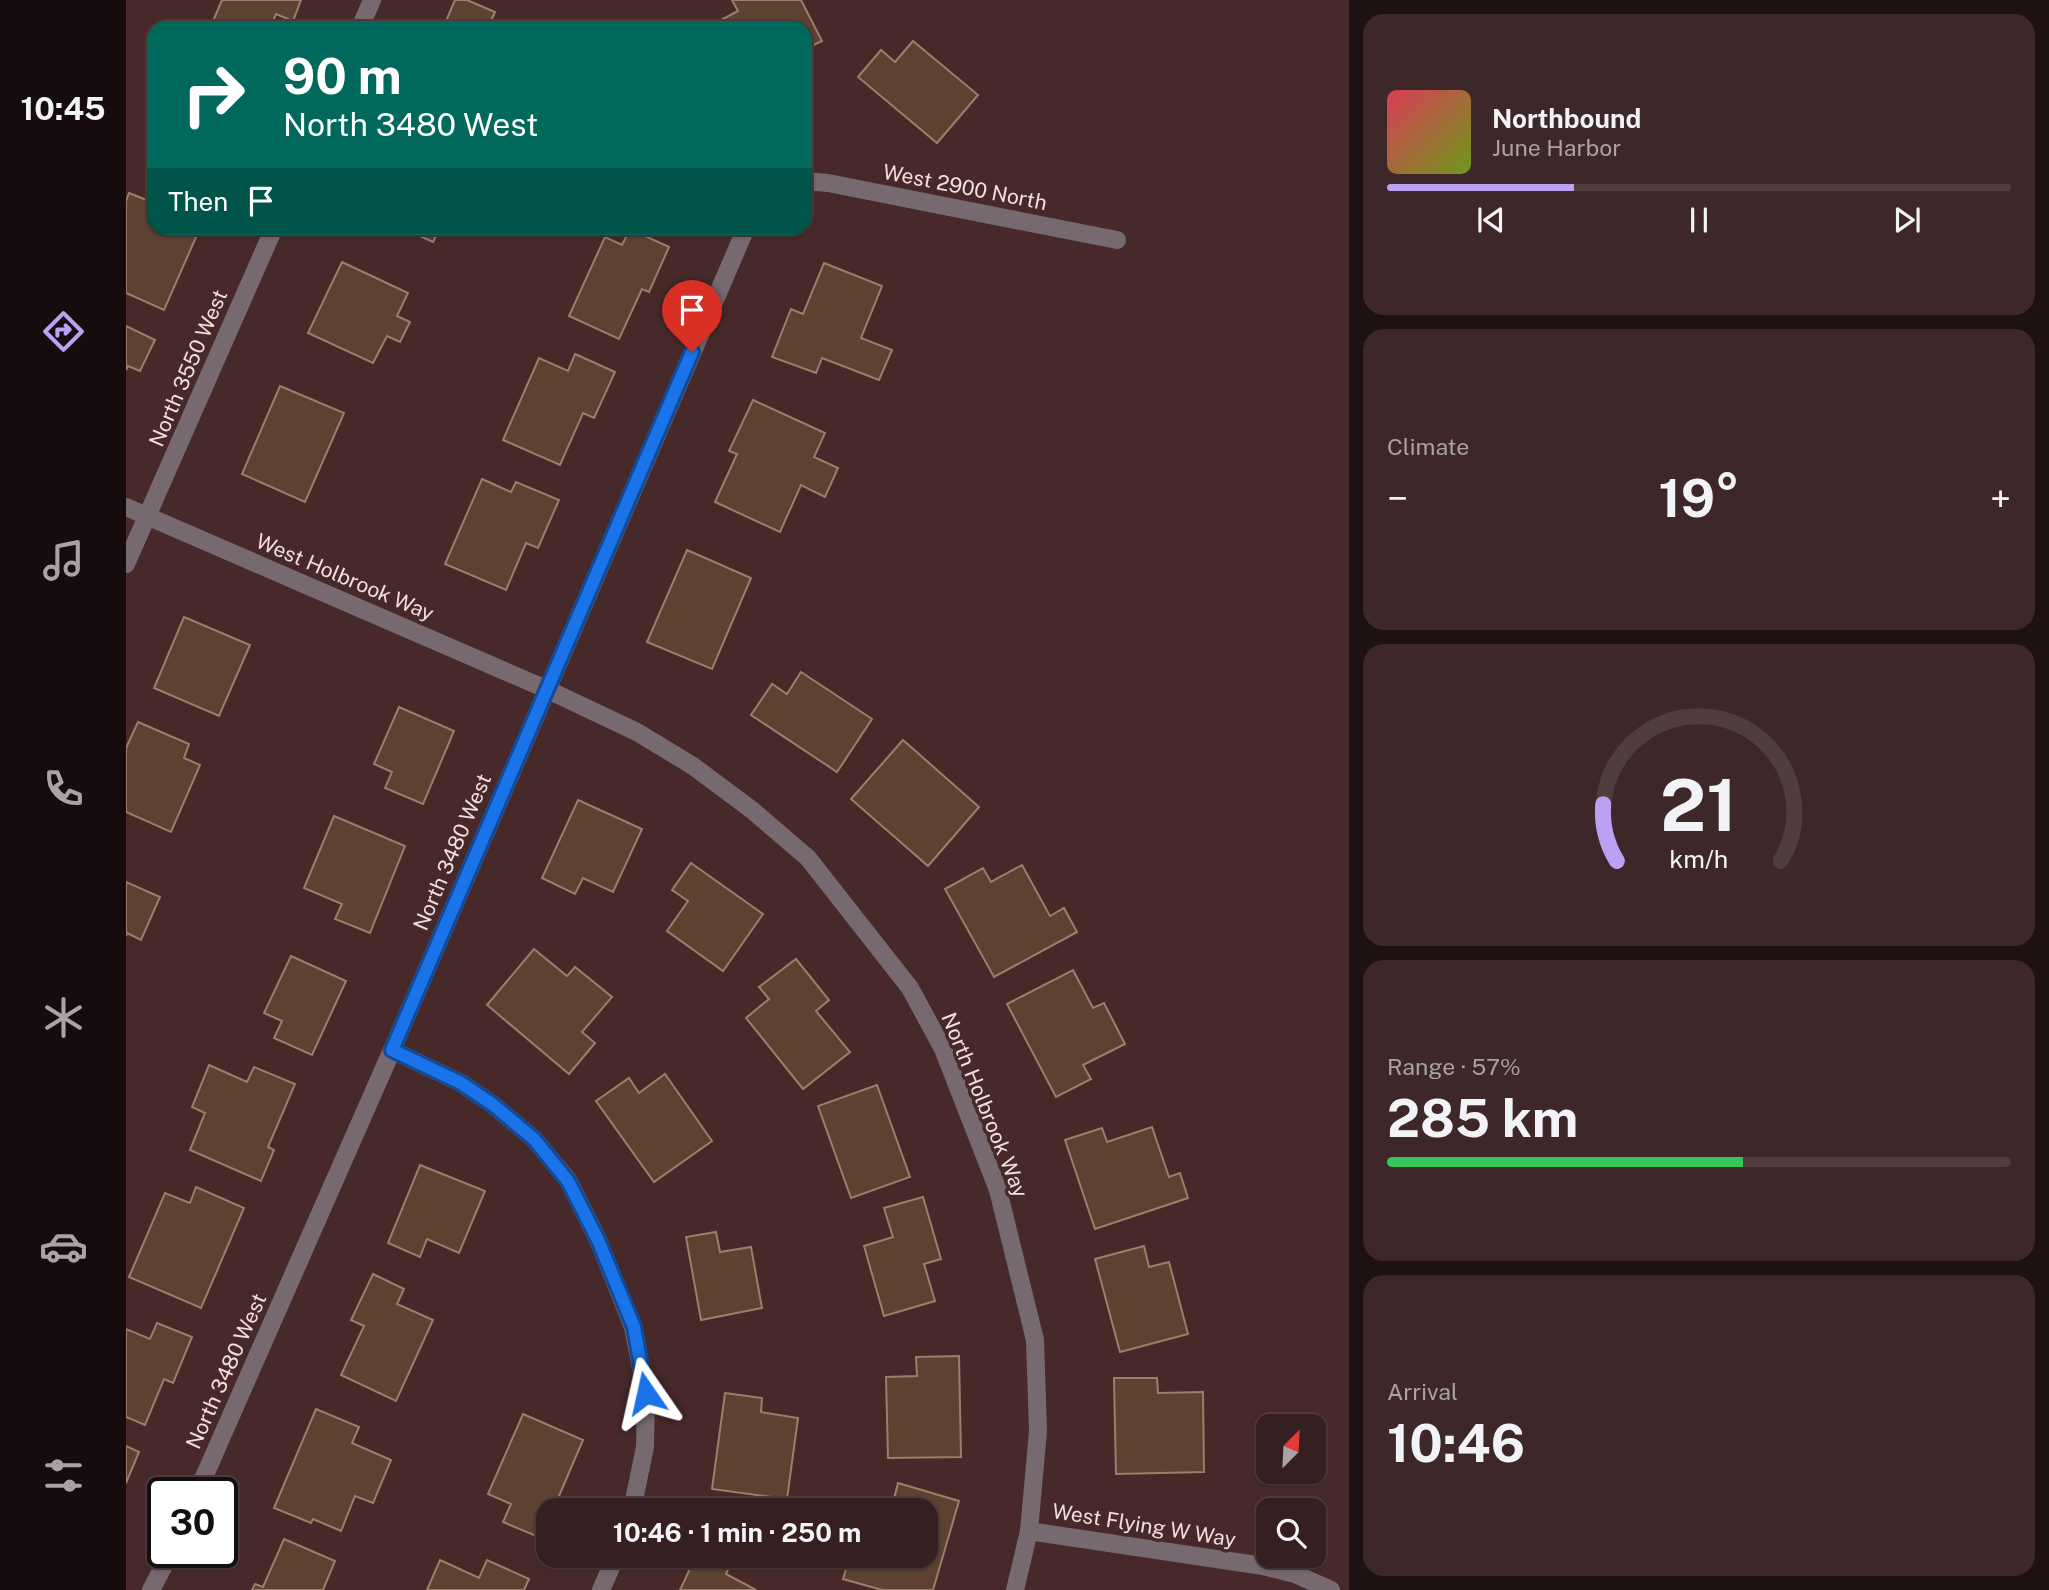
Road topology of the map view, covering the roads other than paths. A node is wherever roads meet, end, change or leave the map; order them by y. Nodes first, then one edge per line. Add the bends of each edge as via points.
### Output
1 (372, 0) edge
2 (363, 21) edge
3 (812, 182) edge
4 (271, 235) edge
5 (743, 235) edge
6 (1117, 240) dead end
7 (126, 507) edge
8 (148, 516) junction
9 (126, 564) edge
10 (545, 689) junction
11 (392, 1050) junction
12 (204, 1477) edge
13 (635, 1498) edge
14 (1029, 1531) junction
15 (163, 1568) edge
16 (611, 1568) edge
17 (151, 1590) edge
18 (601, 1590) edge
19 (1015, 1590) edge
20 (1331, 1590) edge

1 - 2 street
3 - 6 street, West 2900 North
4 - 8 street, North 3550 West
5 - 10 street, North 3480 West
7 - 8 street, West Holbrook Way
8 - 9 street, North 3550 West
8 - 10 street, West Holbrook Way
10 - 11 street, North 3480 West
10 - 14 street, North Holbrook Way via 637,732 752,810 808,858 911,988 943,1049 998,1190 1035,1340 1038,1431
11 - 12 street, North 3480 West
11 - 13 street via 461,1083 492,1104 534,1139 568,1181 634,1327 646,1393 646,1447
14 - 19 street, North Holbrook Way
14 - 20 street, West Flying W Way via 1263,1566
15 - 17 street
16 - 18 street

